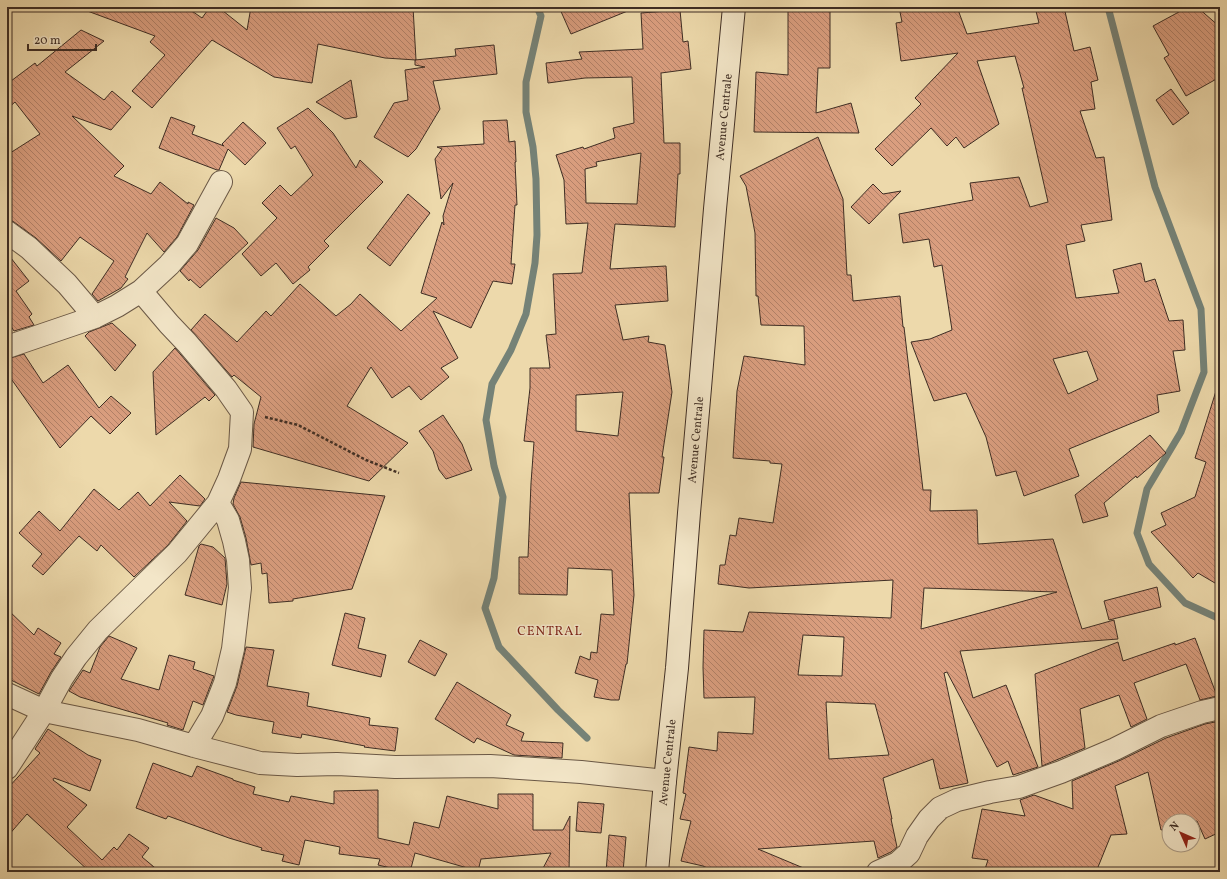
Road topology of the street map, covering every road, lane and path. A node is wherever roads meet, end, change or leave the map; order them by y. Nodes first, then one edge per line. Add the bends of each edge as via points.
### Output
1 (734, 7) edge
2 (221, 182) dead end
3 (7, 232) edge
4 (141, 291) junction
5 (95, 317) junction
6 (7, 347) edge
7 (242, 412) junction
8 (399, 473) dead end
9 (218, 503) junction
10 (7, 694) edge
11 (1220, 708) edge
12 (44, 711) junction
13 (194, 746) junction
14 (7, 768) edge
15 (665, 782) junction
16 (657, 872) edge
17 (878, 872) edge

1 - 15 street, Avenue Centrale
2 - 4 street via 187,244 170,265
3 - 5 street via 29,248 68,284
4 - 5 street
4 - 7 street via 226,389
5 - 6 street
7 - 8 path via 298,425 366,460
7 - 9 street via 240,449 230,479
9 - 12 street via 178,553 98,630 76,657
9 - 13 street via 228,520 234,541 240,588 233,649 225,683 212,716
10 - 12 street
11 - 17 street via 1161,726 1115,749 1026,785 956,800 940,808 929,819 909,853 898,863
12 - 13 street via 138,730
12 - 14 street
13 - 15 street via 260,764 490,766 581,772
15 - 16 street, Avenue Centrale

